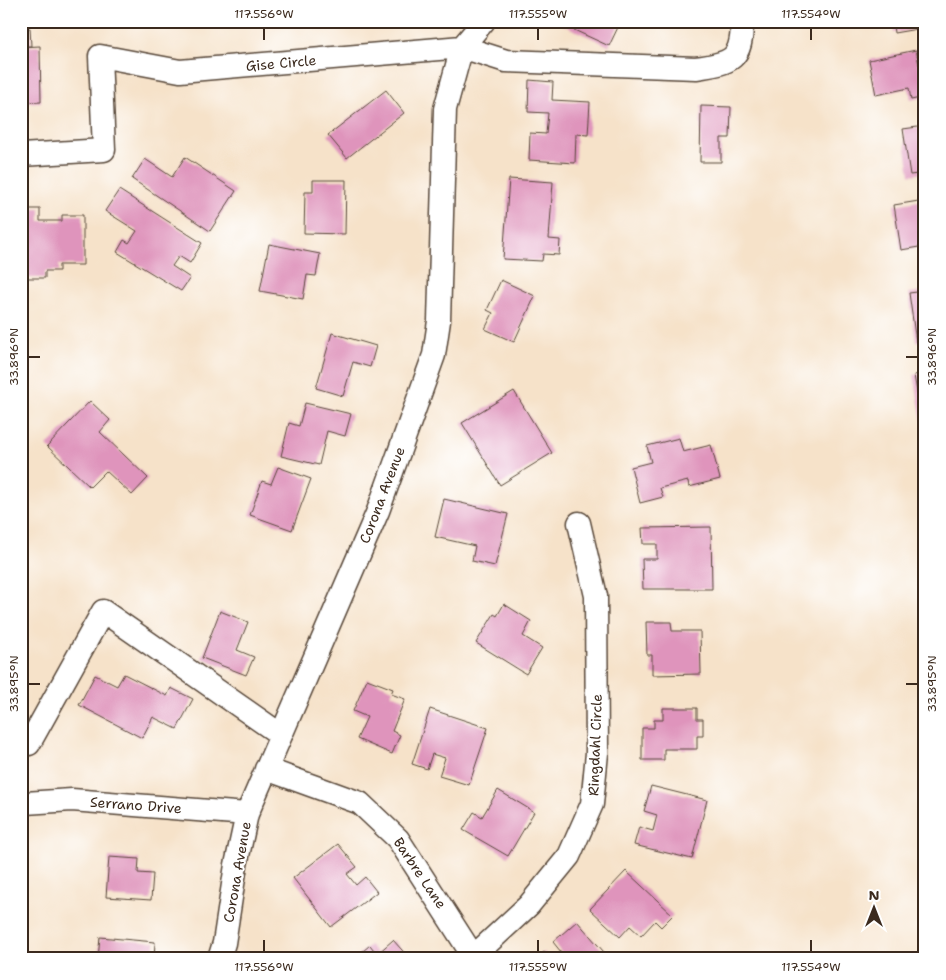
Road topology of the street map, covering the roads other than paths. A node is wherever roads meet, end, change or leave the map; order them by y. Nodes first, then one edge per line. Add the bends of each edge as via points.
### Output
1 (484, 21) edge
2 (742, 21) edge
3 (462, 47) junction
4 (21, 155) edge
5 (579, 523) dead end
6 (281, 735) junction
7 (29, 744) dead end
8 (266, 769) junction
9 (25, 803) dead end
10 (247, 814) junction
11 (474, 958) edge
12 (219, 959) edge

1 - 3 street, Corona Avenue
2 - 3 street via 742,42 735,56 720,65 696,68 506,62
3 - 4 street, Gise Circle via 180,71 100,56 104,150
3 - 6 street, Corona Avenue via 445,109 439,322 434,355 378,511
5 - 11 street, Ringdahl Circle via 596,596 597,753 592,804 569,856 529,905
6 - 7 street via 103,611
6 - 8 street, Corona Avenue
8 - 10 street, Corona Avenue
8 - 11 street, Barbre Lane via 360,803 398,838
9 - 10 street, Serrano Drive via 72,800
10 - 12 street, Corona Avenue

